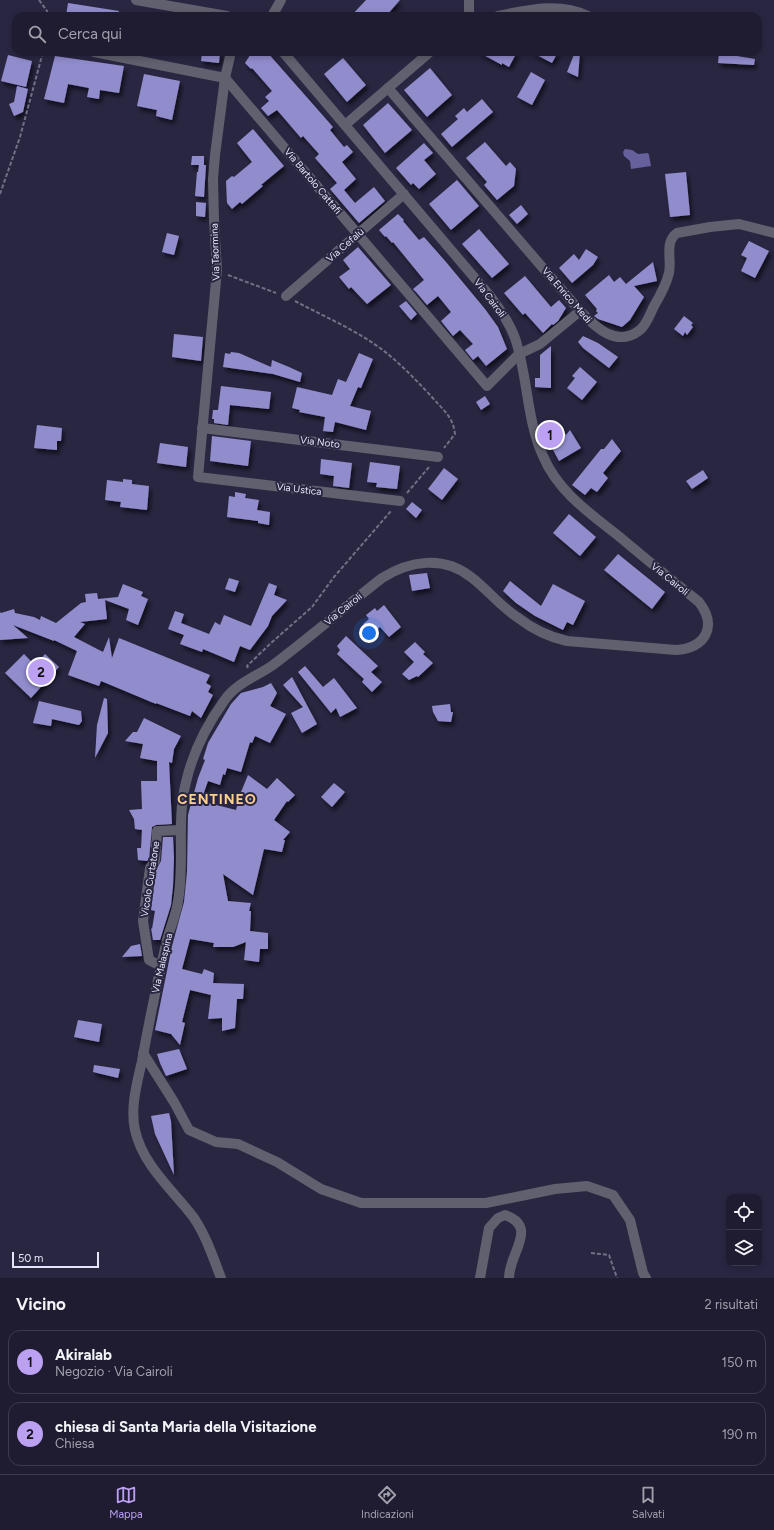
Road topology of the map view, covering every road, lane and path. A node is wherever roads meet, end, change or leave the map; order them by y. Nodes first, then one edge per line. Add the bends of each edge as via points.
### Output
1 (39, 0) edge
2 (136, 0) edge
3 (281, 0) edge
4 (469, 0) edge
5 (47, 12) edge
6 (204, 12) edge
7 (274, 12) edge
8 (469, 12) edge
9 (518, 12) edge
10 (577, 12) edge
11 (42, 56) edge
12 (114, 56) edge
13 (230, 56) edge
14 (286, 56) edge
15 (425, 56) edge
16 (225, 78) junction
17 (388, 88) junction
18 (345, 125) junction
19 (0, 194) edge
20 (404, 194) junction
21 (774, 233) edge
22 (358, 234) junction
23 (286, 296) dead end
24 (580, 311) junction
25 (519, 354) junction
26 (202, 428) junction
27 (438, 457) dead end
28 (198, 477) joint
29 (400, 501) dead end
30 (203, 733) joint
31 (180, 830) junction
32 (161, 966) junction
33 (143, 1053) junction
34 (591, 1253) dead end
35 (221, 1278) edge
36 (480, 1278) edge
37 (509, 1278) edge
38 (617, 1278) edge
39 (646, 1278) edge

1 - 5 path
2 - 6 street
3 - 7 street
4 - 8 street
9 - 10 street via 538,8
11 - 19 path via 20,137
12 - 16 street
13 - 16 street, Via Taormina
14 - 18 street, Via Cairoli
15 - 17 street
16 - 22 street, Via Bartolo Cattafi
16 - 26 street, Via Taormina via 214,167 214,220 218,270
17 - 18 street
17 - 24 street, Via Enrico Medi
18 - 20 street, Via Cairoli
20 - 22 street, Via Cefalù
20 - 25 street, Via Cairoli via 502,312
21 - 24 street, Via Enrico Medi via 739,224 674,235 670,242 671,263 666,283 646,323 640,330 625,337 615,337 594,326
22 - 23 street, Via Cefalù
22 - 25 street, Via Bartolo Cattafi via 487,386
24 - 25 street via 540,344
25 - 30 street, Via Cairoli via 532,423 542,455 556,480 578,503 698,602 708,619 706,635 700,643 685,650 676,650 586,644 556,638 516,617 455,567 433,563 412,564 400,567 382,578 272,666 242,682 225,699
26 - 27 street, Via Noto
26 - 28 street, Via Taormina
28 - 29 street, Via Ustica
30 - 31 street, Via Malaspina via 185,784
31 - 32 street, Via Malaspina via 178,903
31 - 32 street, Vicolo Curtatone via 157,831 155,861 150,868 146,896 143,921 148,960
32 - 33 street, Via Malaspina
33 - 35 street, Via Malaspina via 134,1107 138,1141 148,1161 194,1219 208,1244
33 - 39 street via 189,1130 216,1142 238,1144 277,1162 320,1189 361,1203 486,1203 555,1189 587,1186 613,1195 630,1220
34 - 38 path via 608,1255
36 - 37 street via 489,1228 498,1218 505,1215 517,1221 522,1235 511,1261

